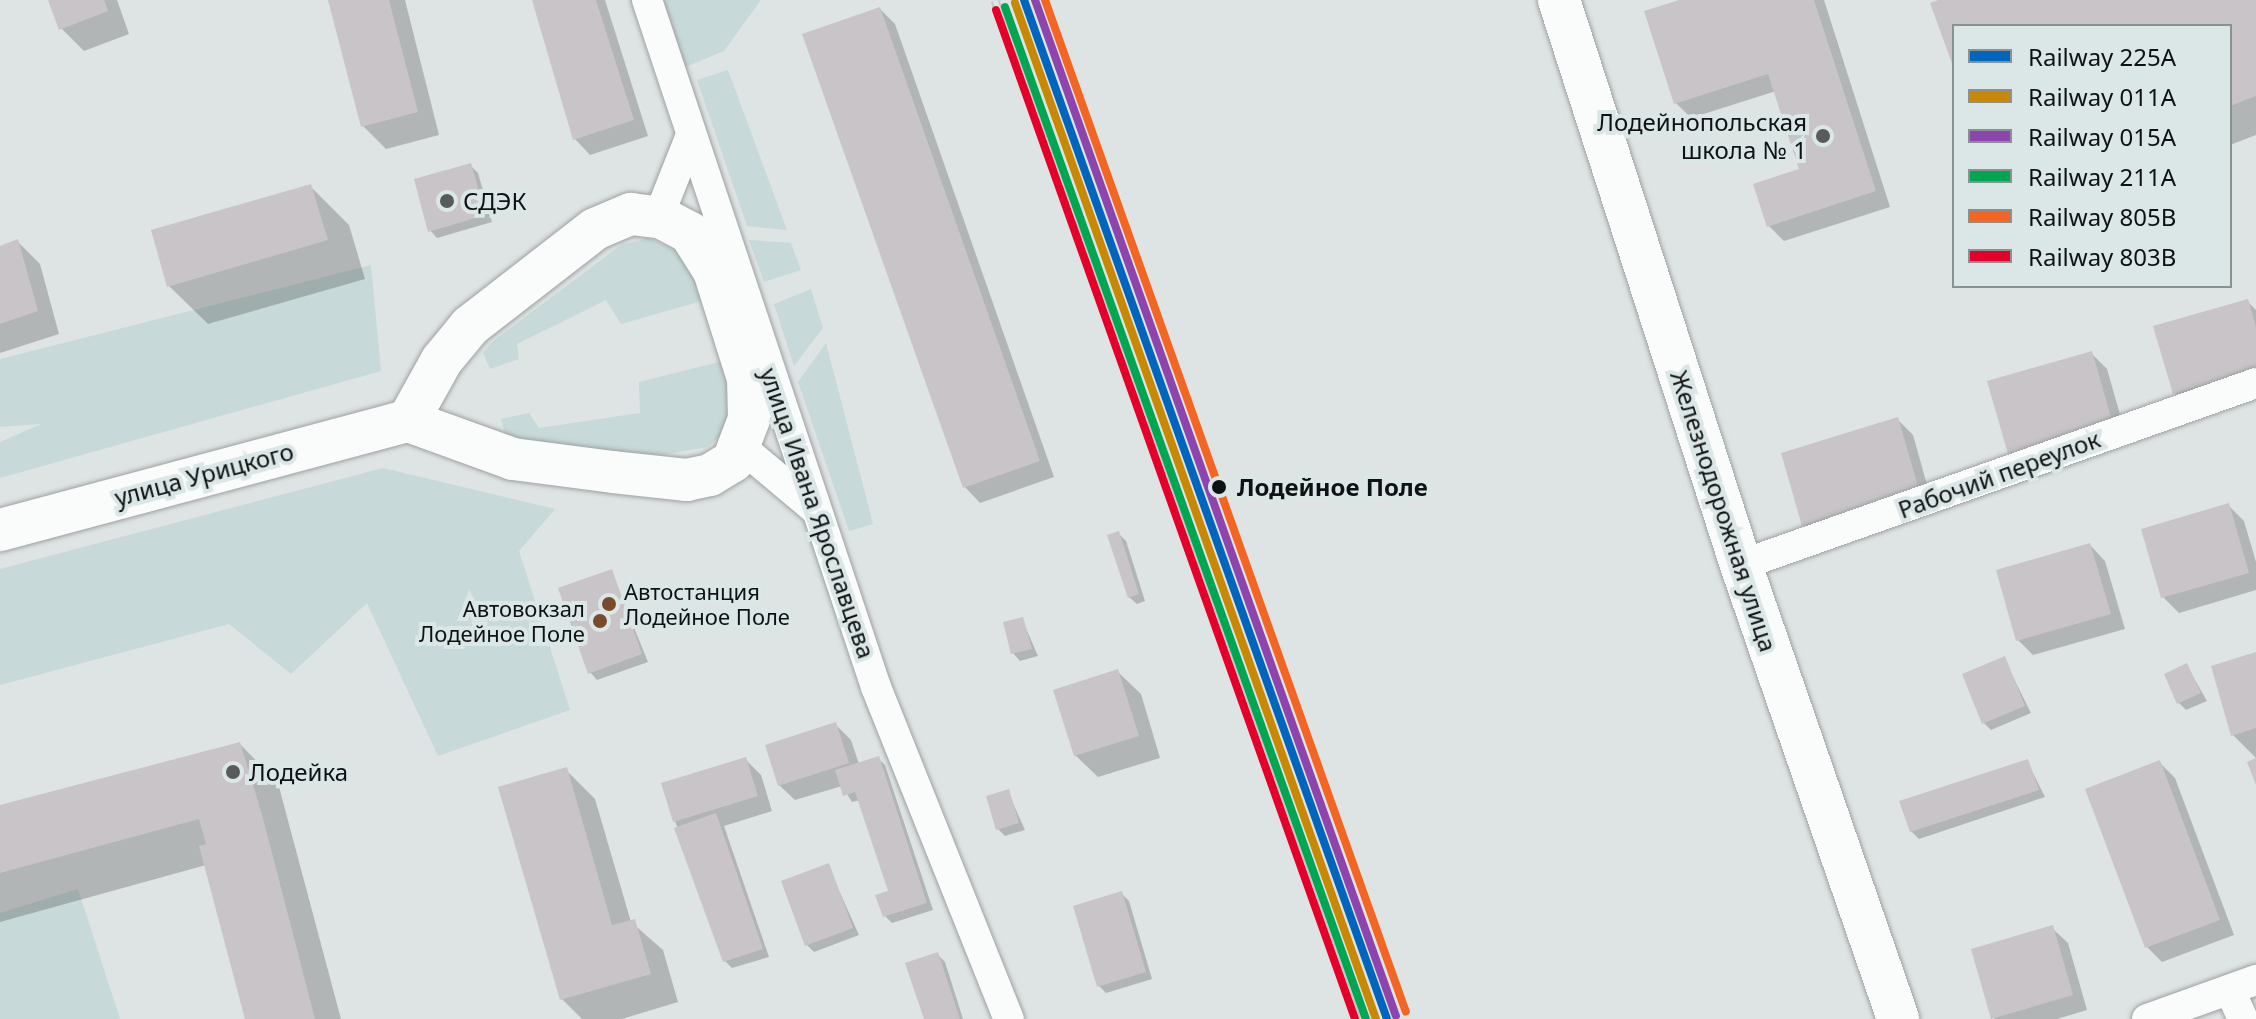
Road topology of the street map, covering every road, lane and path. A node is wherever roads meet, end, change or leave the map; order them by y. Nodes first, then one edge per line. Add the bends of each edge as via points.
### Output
1 (647, 0) edge
2 (1559, 0) edge
3 (691, 135) junction
4 (658, 218) junction
5 (2256, 383) edge
6 (408, 421) junction
7 (741, 447) junction
8 (816, 510) junction
9 (0, 530) edge
10 (1741, 565) junction
11 (2243, 986) edge
12 (1009, 1019) edge
13 (1898, 1019) edge
14 (2147, 1019) edge
15 (2243, 1019) edge

1 - 3 street, улица Ивана Ярославцева
2 - 10 street, Железнодорожная улица
3 - 4 street
3 - 8 street, улица Ивана Ярославцева
4 - 6 street via 631,214 595,229 470,326 442,360
4 - 7 street via 690,233 714,271 748,379 749,419
5 - 10 street, Рабочий переулок
6 - 7 street via 513,459 687,480 710,475 733,461
6 - 9 street, улица Урицкого
7 - 8 street
8 - 12 street, улица Ивана Ярославцева via 876,687
10 - 13 street, Железнодорожная улица
11 - 14 street
11 - 15 street

